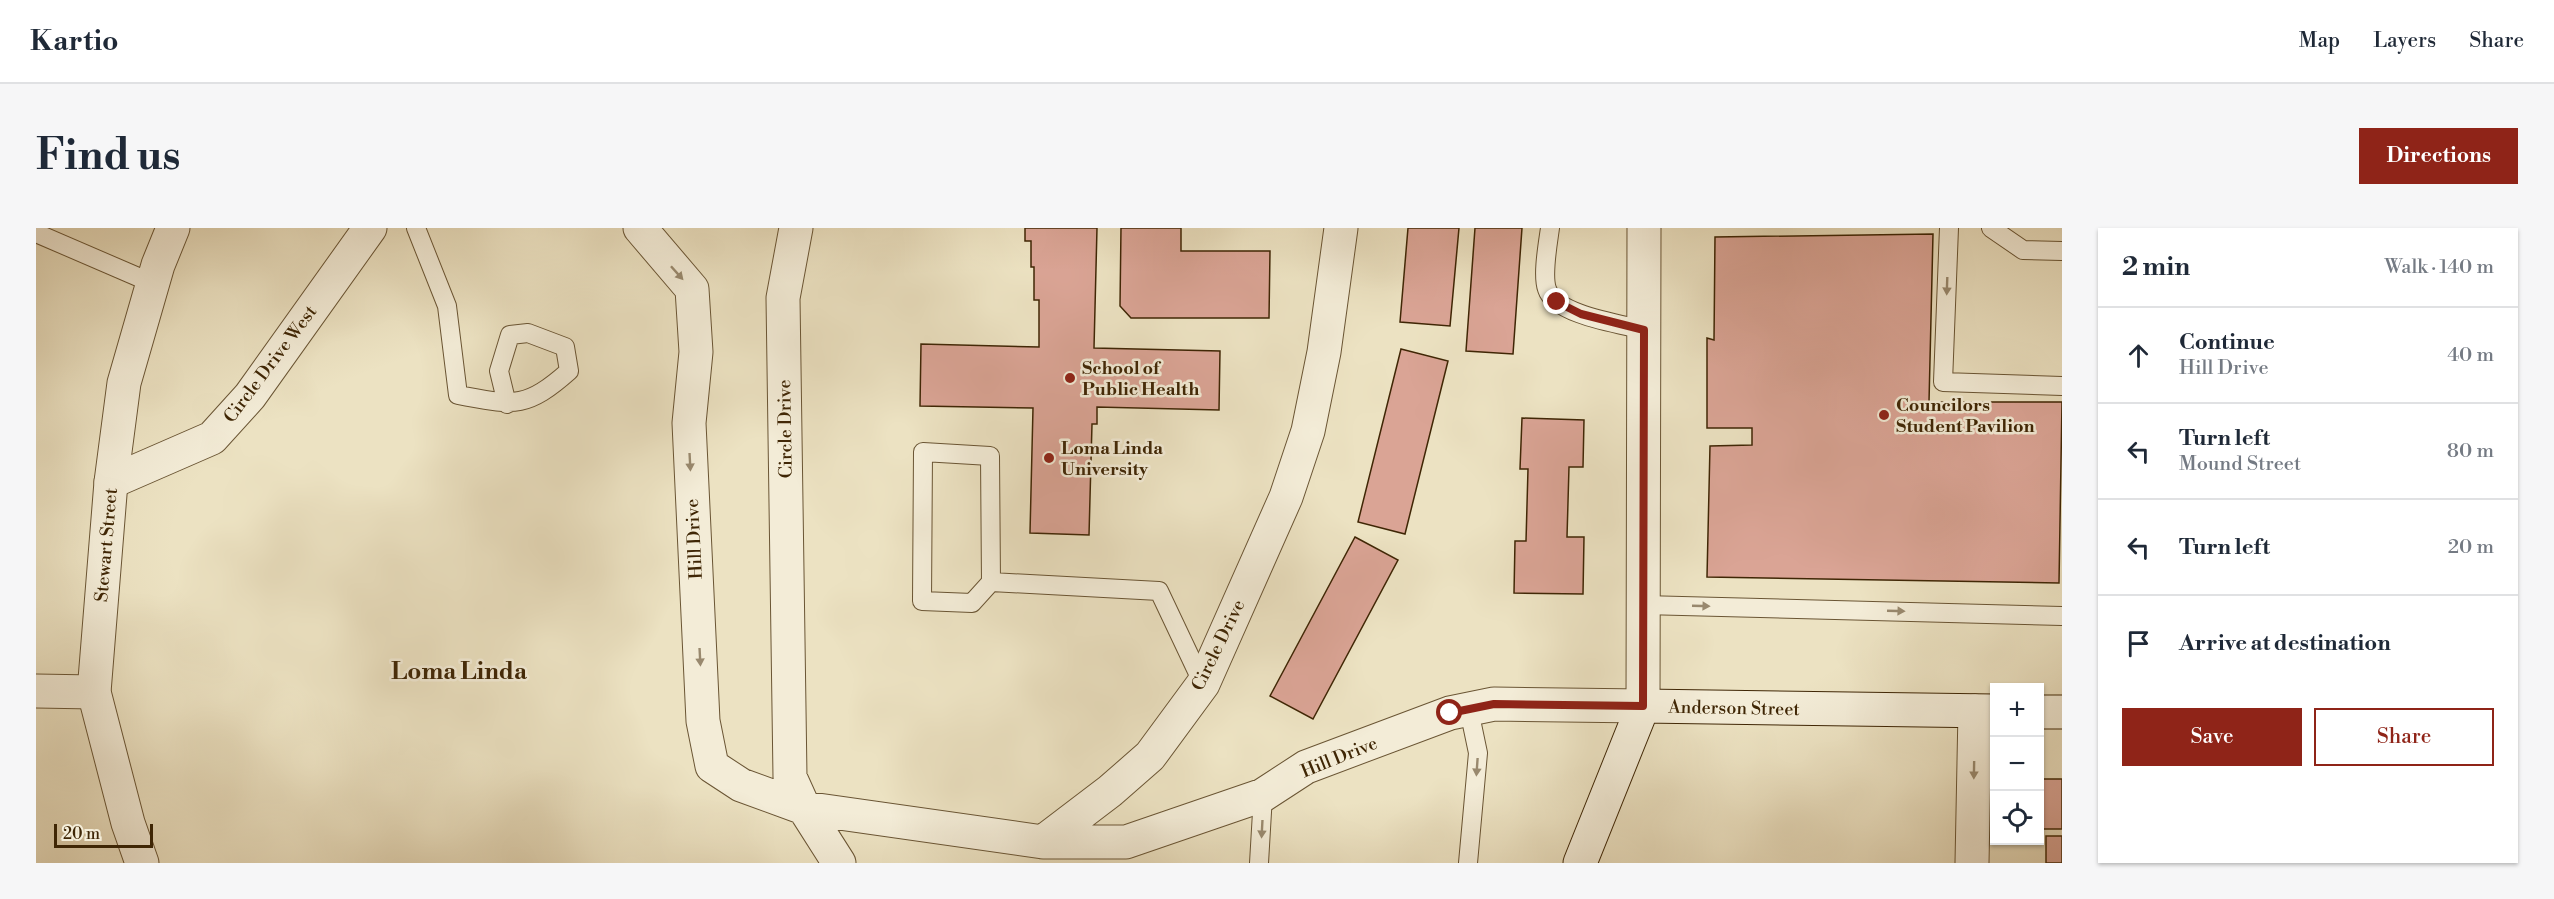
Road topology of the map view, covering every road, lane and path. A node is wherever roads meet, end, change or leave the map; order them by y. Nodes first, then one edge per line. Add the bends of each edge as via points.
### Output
1 (173, 228) edge
2 (370, 228) edge
3 (416, 228) edge
4 (640, 228) edge
5 (796, 228) edge
6 (1341, 228) edge
7 (1550, 228) edge
8 (1644, 228) edge
9 (1949, 228) edge
10 (1991, 228) edge
11 (36, 233) edge
12 (2062, 251) edge
13 (152, 283) junction
14 (1644, 330) junction
15 (2062, 386) edge
16 (507, 404) junction
17 (111, 482) junction
18 (991, 582) junction
19 (1643, 604) junction
20 (2062, 616) edge
21 (1203, 684) junction
22 (36, 691) edge
23 (94, 692) junction
24 (1643, 706) junction
25 (1469, 710) junction
26 (1985, 711) edge
27 (2044, 712) edge
28 (2062, 712) edge
29 (1263, 795) junction
30 (804, 808) junction
31 (1043, 842) junction
32 (142, 863) edge
33 (839, 863) edge
34 (1258, 863) edge
35 (1468, 863) edge
36 (1580, 863) edge
37 (1972, 863) edge

1 - 13 street, Stewart Street
2 - 17 street, Circle Drive West via 250,396 212,438
3 - 16 lane via 447,306 458,395
4 -> 30 street, Hill Drive via 692,290 696,352 689,434 703,722 712,766 741,785
5 - 30 street, Circle Drive via 783,298 790,777
6 - 21 street, Circle Drive via 1324,352 1308,431 1286,497
7 - 14 lane via 1547,289 1557,302 1581,314
8 - 14 street
9 -> 15 lane via 1944,382
10 - 12 lane via 2023,250
11 - 13 lane
13 - 17 street, Stewart Street via 124,383
14 - 19 street
16 - 16 lane via 542,395 569,372 565,346 528,333 510,335 500,371
17 - 23 street, Stewart Street
18 - 18 lane via 972,603 922,601 923,452 990,456
18 - 21 lane via 1159,591
19 -> 20 lane
19 - 24 street
21 - 31 street, Circle Drive via 1150,756
22 - 23 street
23 - 32 street, Stewart Street
24 - 25 street, Hill Drive via 1494,704
24 - 26 street, Anderson Street
24 - 36 street, Anderson Street
25 - 29 street, Hill Drive via 1450,713 1306,767
25 -> 35 lane via 1478,753
26 -> 37 street
27 - 28 street
29 - 31 street, Hill Drive via 1126,842
29 -> 34 lane
30 - 31 street
30 - 33 street, Circle Drive

